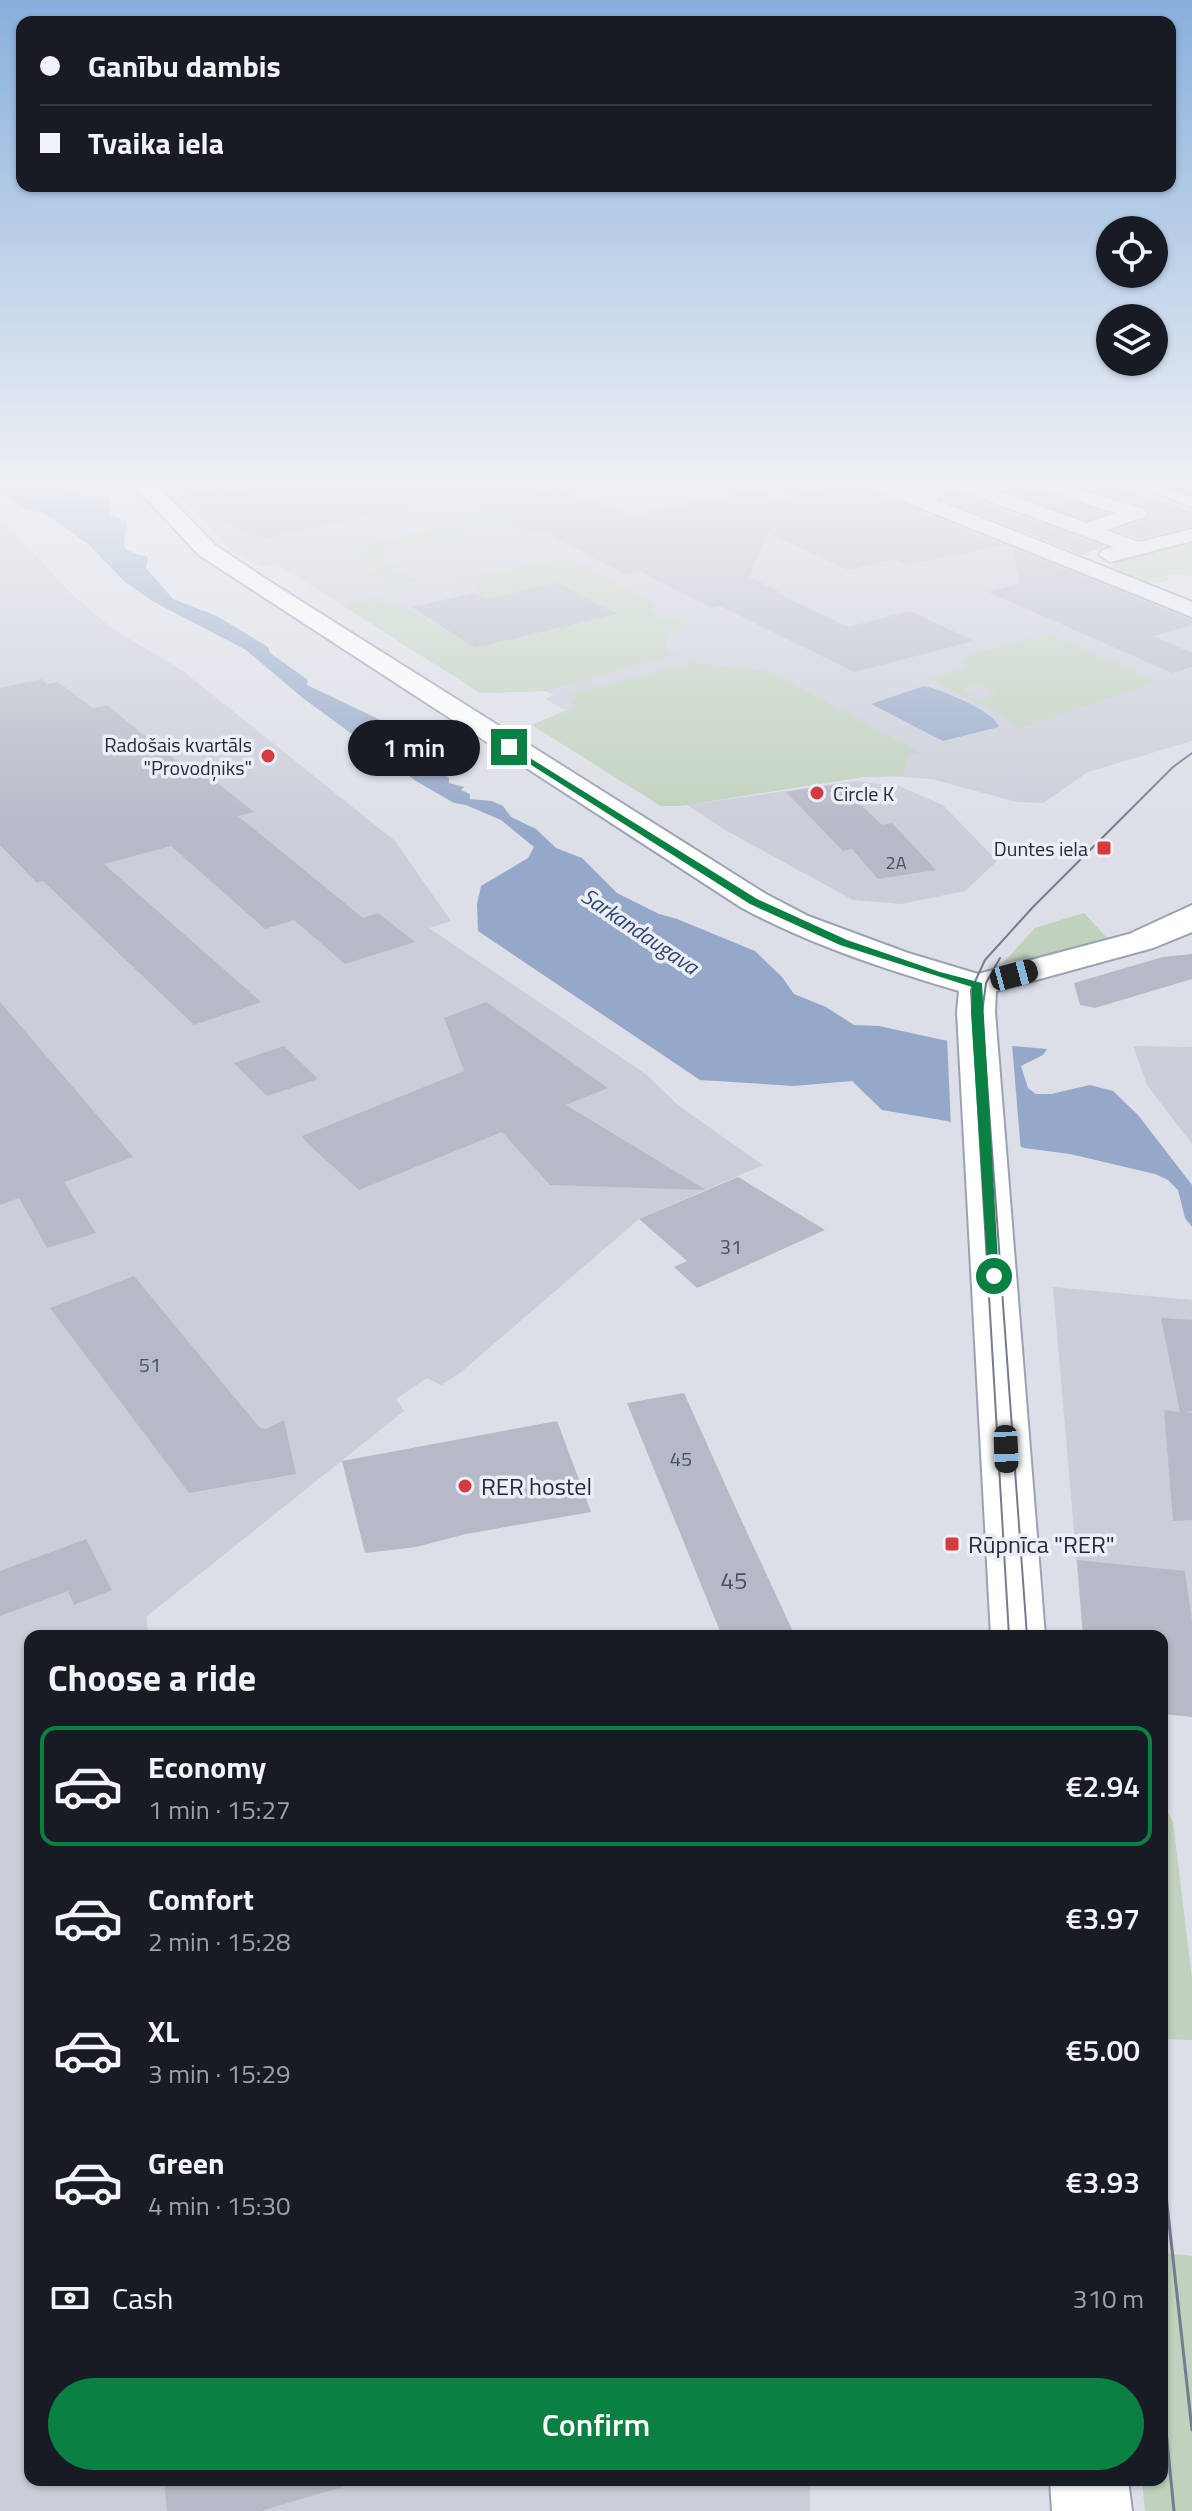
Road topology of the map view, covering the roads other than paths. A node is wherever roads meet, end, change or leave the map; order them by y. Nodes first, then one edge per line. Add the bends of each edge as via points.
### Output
1 (279, 597) edge
2 (1160, 597) edge
3 (1192, 610) edge
4 (1192, 915) edge
5 (1192, 937) edge
6 (1141, 941) junction
7 (977, 999) junction
8 (1018, 1630) edge
9 (1090, 2486) edge
10 (1092, 2511) edge

1 - 7 main road via 754,901 843,942 936,974
2 - 3 street
4 - 6 main road
5 - 6 main road
6 - 7 main road
7 - 8 main road
9 - 10 main road

